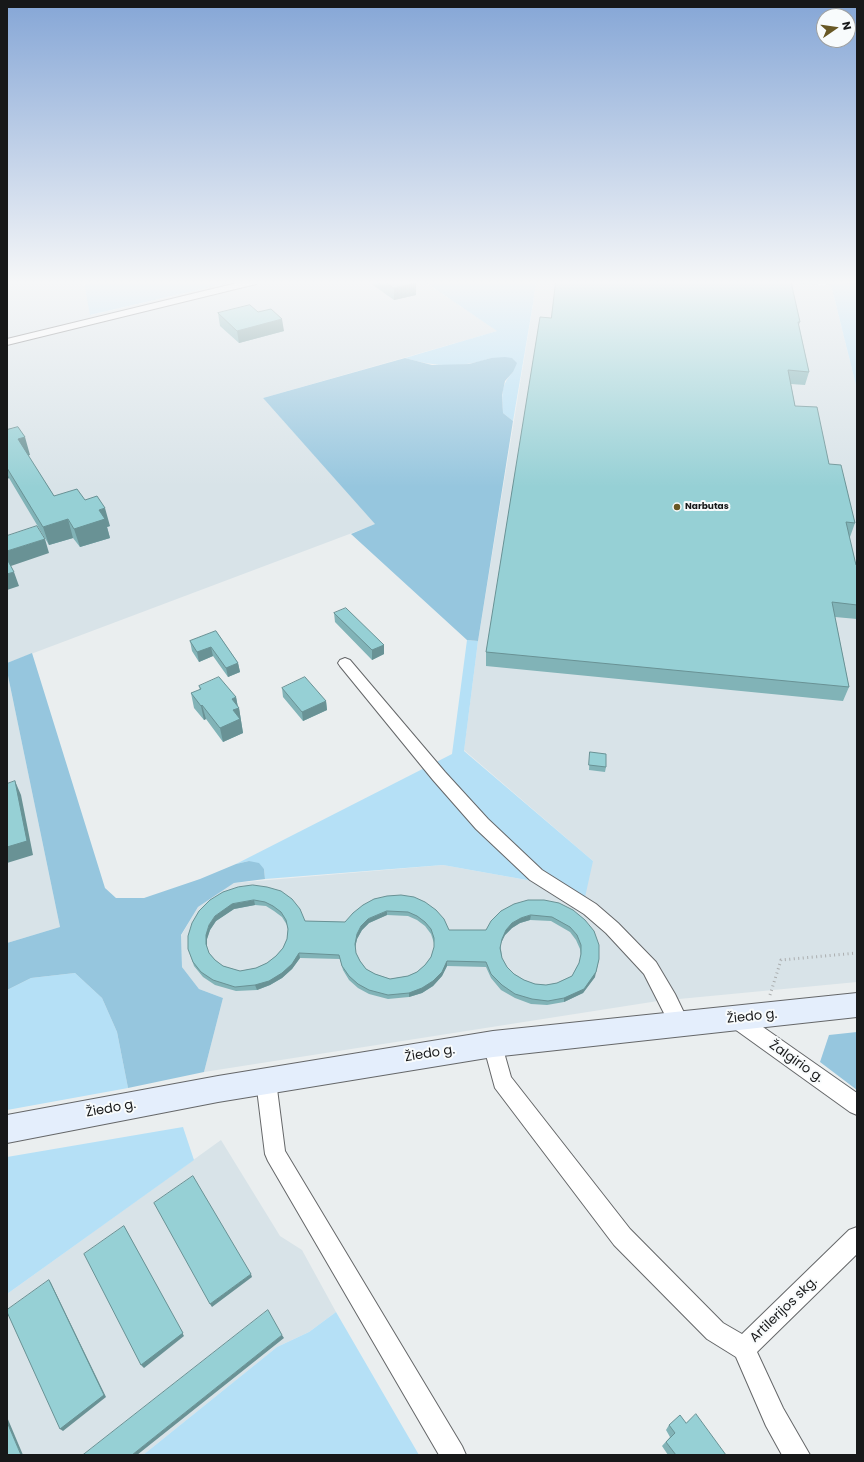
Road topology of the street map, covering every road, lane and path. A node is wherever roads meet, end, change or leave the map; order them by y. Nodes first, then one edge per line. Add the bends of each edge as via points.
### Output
1 (345, 664) dead end
2 (857, 953) edge
3 (857, 1005) edge
4 (763, 1016) junction
5 (736, 1020) junction
6 (679, 1023) junction
7 (493, 1044) junction
8 (266, 1081) junction
9 (857, 1105) edge
10 (7, 1129) edge
11 (857, 1238) edge
12 (744, 1349) junction
13 (453, 1455) edge
14 (797, 1455) edge

1 - 6 street via 482,824 536,875 590,909 650,968
2 - 4 path via 781,960
3 - 4 street, Žiedo g.
4 - 5 street, Žiedo g.
5 - 6 street, Žiedo g.
5 - 9 street, Žalgirio g.
6 - 7 street, Žiedo g.
7 - 8 street, Žiedo g.
7 - 12 street via 502,1081 622,1237 715,1331
8 - 10 street, Žiedo g.
8 - 13 street via 275,1154
11 - 12 street, Artilerijos skg.
12 - 14 street, Artilerijos skg. via 764,1394

